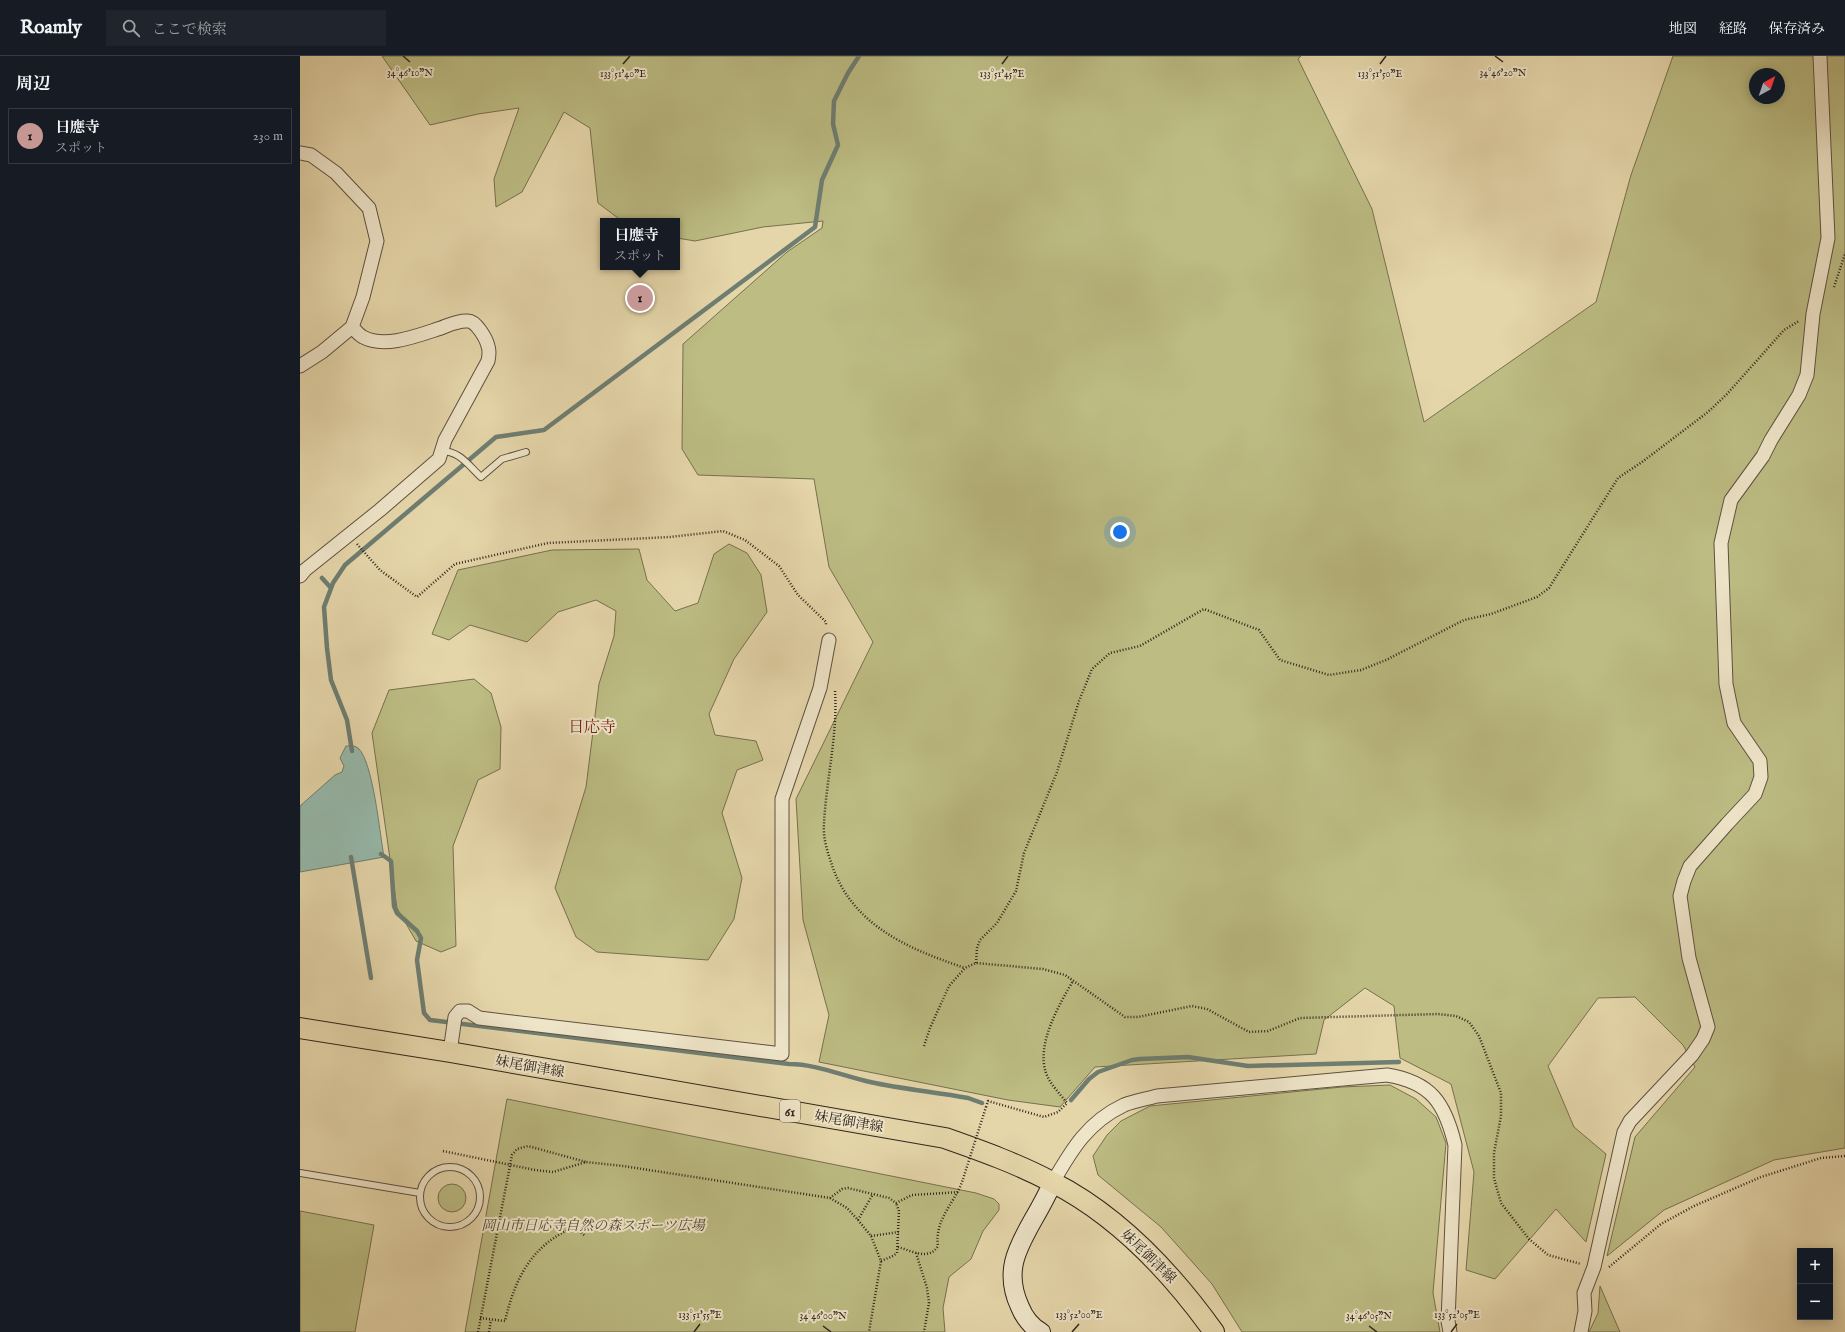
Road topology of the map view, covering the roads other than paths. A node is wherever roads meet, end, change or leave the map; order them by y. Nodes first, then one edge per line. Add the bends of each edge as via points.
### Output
1 (1820, 56) edge
2 (300, 153) edge
3 (352, 326) junction
4 (300, 366) edge
5 (441, 452) junction
6 (526, 452) dead end
7 (302, 570) edge
8 (829, 640) road end
9 (300, 1028) edge
10 (450, 1052) junction
11 (300, 1173) edge
12 (1053, 1182) junction
13 (420, 1193) junction
14 (1041, 1332) edge
15 (1214, 1332) edge
16 (1450, 1332) edge
17 (1581, 1332) edge

1 - 17 street via 1828,238 1813,314 1807,375 1799,396 1771,440 1764,456 1731,500 1721,543 1726,684 1734,723 1760,760 1761,777 1755,794 1690,866 1684,881 1680,896 1690,958 1708,1027 1692,1055 1630,1121 1624,1132 1594,1267 1584,1293 1585,1311
2 - 3 street via 311,155 336,173 369,208 377,241 363,297
3 - 4 street via 322,352
3 - 5 street via 368,339 397,341 457,322 469,320 475,324 488,345 488,361
5 - 6 lane via 450,451 459,455 481,477 502,460
5 - 7 street via 439,459 380,510
8 - 10 street via 820,688 782,799 782,1054 479,1018 468,1011 460,1011 454,1024
9 - 10 main road, 妹尾御津線 / 61
10 - 12 main road, 妹尾御津線 / 61 via 945,1138 1007,1161
11 - 13 lane
12 - 14 main road via 1016,1253 1013,1267 1012,1281 1016,1298 1029,1322
12 - 15 main road, 妹尾御津線 / 61 via 1085,1202 1141,1246 1181,1289
12 - 16 street via 1084,1134 1104,1117 1124,1105 1157,1096 1387,1075 1404,1078 1425,1088 1437,1100 1450,1122 1455,1145 1448,1320
13 - 13 lane via 423,1183 438,1169 458,1168 468,1172 475,1180 480,1189 480,1200 473,1217 456,1227 447,1227 437,1225 423,1212

